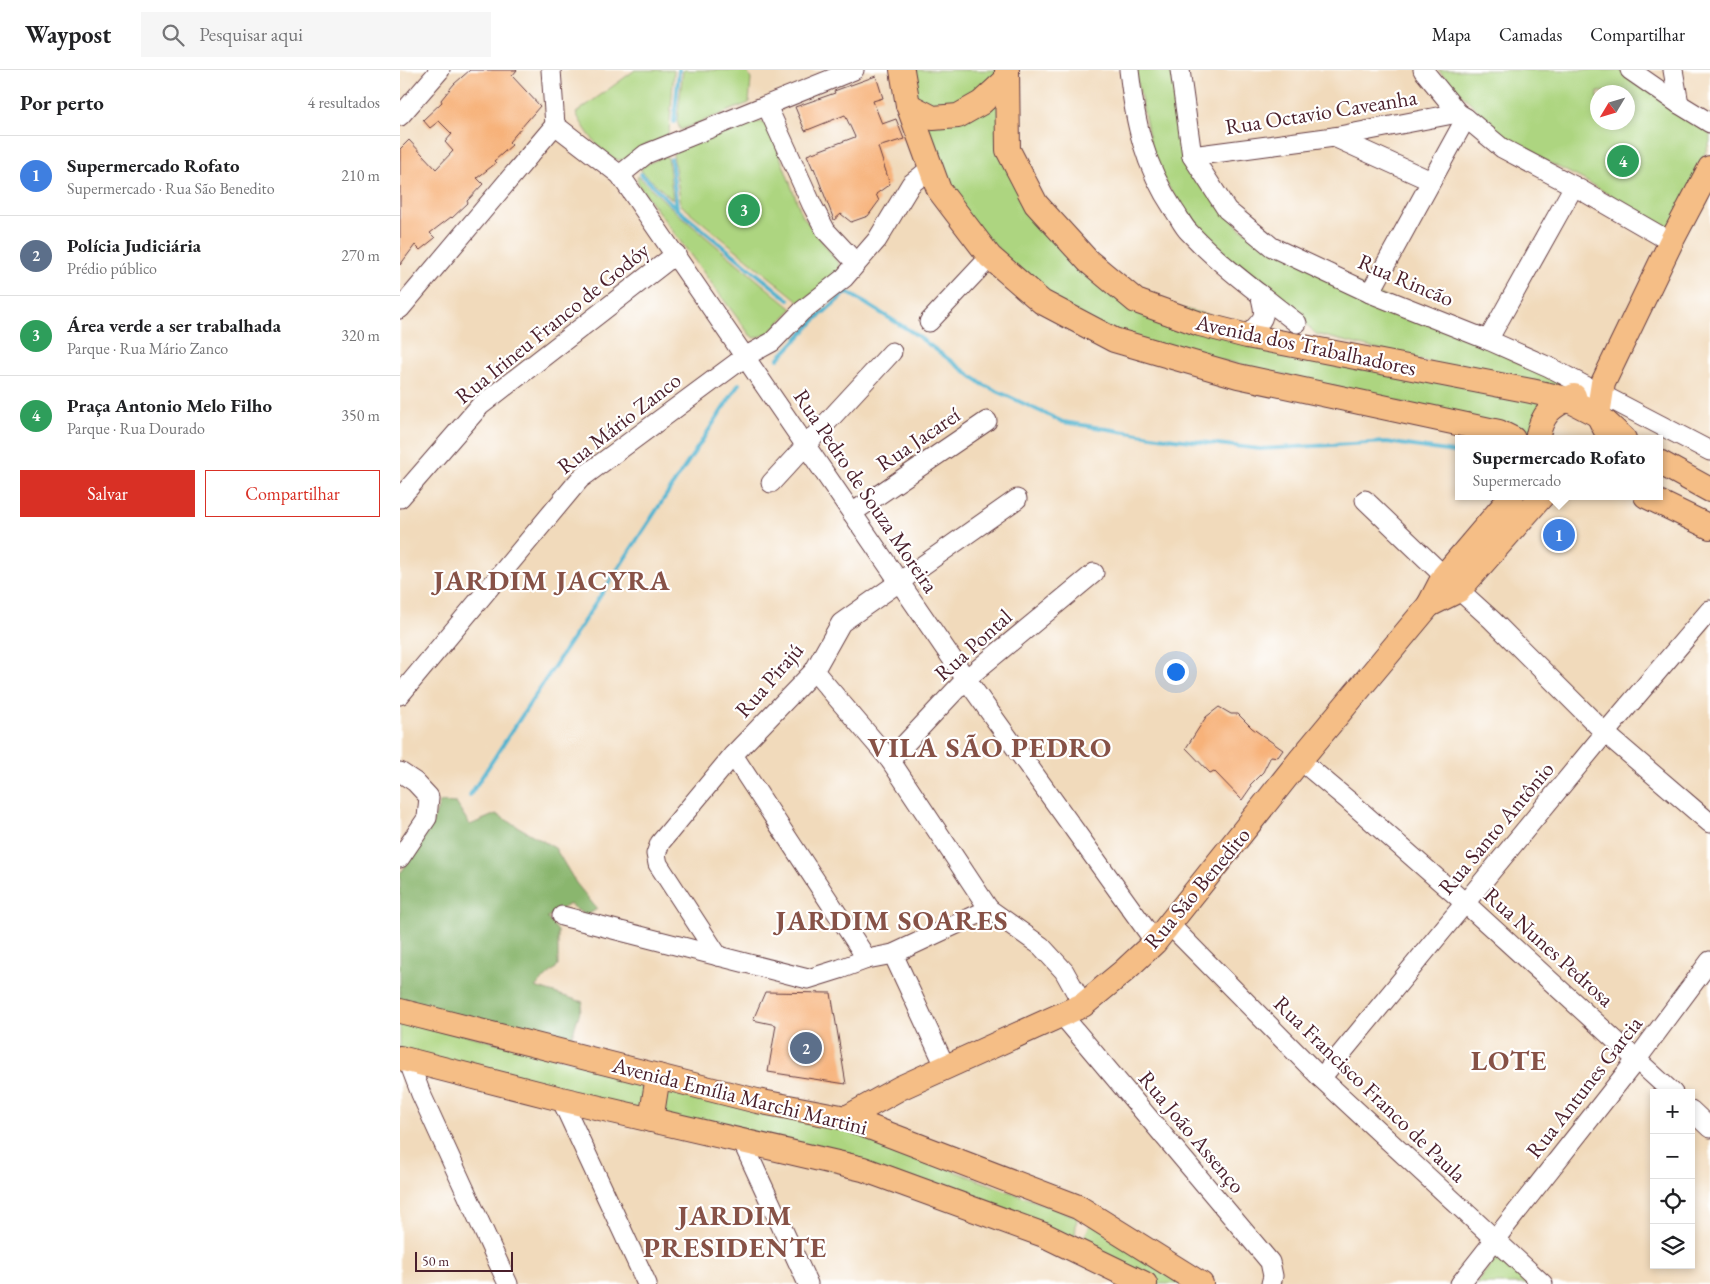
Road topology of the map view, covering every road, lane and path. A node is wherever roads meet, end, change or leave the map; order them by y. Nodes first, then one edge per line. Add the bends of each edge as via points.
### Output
1 (440, 70) edge
2 (552, 70) edge
3 (854, 70) edge
4 (902, 70) edge
5 (1129, 70) edge
6 (1180, 70) edge
7 (1423, 70) edge
8 (1630, 70) edge
9 (1673, 70) edge
10 (1007, 75) edge
11 (1679, 104) junction
12 (908, 105) junction
13 (767, 106) junction
14 (400, 116) edge
15 (1462, 116) junction
16 (1710, 123) edge
17 (555, 125) junction
18 (1334, 137) junction
19 (1192, 156) junction
20 (932, 168) junction
21 (1710, 168) edge
22 (620, 175) junction
23 (1431, 181) junction
24 (1574, 186) junction
25 (1671, 242) junction
26 (676, 254) junction
27 (990, 257) junction
28 (856, 263) junction
29 (1370, 292) junction
30 (1260, 294) junction
31 (400, 309) edge
32 (929, 322) dead end
33 (1297, 323) dead end
34 (1248, 336) junction
35 (1488, 340) junction
36 (892, 352) dead end
37 (746, 356) junction
38 (1599, 395) junction
39 (1567, 400) junction
40 (986, 421) dead end
41 (1505, 435) edge
42 (1538, 435) edge
43 (1609, 435) edge
44 (1622, 435) edge
45 (806, 445) junction
46 (1710, 451) edge
47 (1663, 464) edge
48 (771, 483) dead end
49 (1710, 490) edge
50 (400, 498) edge
51 (1017, 498) dead end
52 (1365, 500) dead end
53 (1509, 500) edge
54 (1538, 500) edge
55 (1654, 500) edge
56 (852, 513) junction
57 (1710, 527) edge
58 (1094, 572) dead end
59 (1453, 577) junction
60 (900, 583) junction
61 (1710, 610) edge
62 (814, 671) junction
63 (966, 679) junction
64 (400, 695) edge
65 (1605, 733) junction
66 (733, 755) junction
67 (890, 760) junction
68 (1300, 760) junction
69 (400, 772) edge
70 (1710, 823) edge
71 (400, 858) edge
72 (1464, 903) junction
73 (989, 910) junction
74 (562, 916) dead end
75 (1169, 924) junction
76 (1155, 942) junction
77 (893, 954) junction
78 (718, 956) junction
79 (866, 959) junction
80 (1710, 961) edge
81 (400, 1010) edge
82 (1072, 1010) junction
83 (404, 1059) edge
84 (1637, 1059) junction
85 (945, 1066) junction
86 (658, 1076) junction
87 (1321, 1078) junction
88 (900, 1088) junction
89 (1669, 1089) edge
90 (561, 1099) junction
91 (1695, 1114) edge
92 (846, 1118) junction
93 (651, 1120) junction
94 (1710, 1128) edge
95 (878, 1130) junction
96 (742, 1141) junction
97 (1089, 1214) junction
98 (1495, 1241) junction
99 (1072, 1248) junction
100 (1141, 1283) edge
101 (508, 1284) edge
102 (647, 1284) edge
103 (808, 1284) edge
104 (1201, 1284) edge
105 (1271, 1284) edge
106 (1460, 1284) edge
107 (1543, 1284) edge

1 - 14 street
2 - 17 street
3 - 13 street
4 - 12 main road, Avenida dos Trabalhadores
5 - 30 street via 1138,131 1147,160 1167,200 1188,231
6 - 19 street, Rua Rincão
7 - 15 street
8 - 11 street
9 - 11 street
10 - 12 main road via 981,103 958,116 933,118
10 - 34 main road, Avenida dos Trabalhadores via 1008,150 1036,204 1088,261 1136,301 1200,324
11 - 16 street
12 - 20 main road, Avenida dos Trabalhadores
13 - 22 street via 646,154
13 - 28 street via 826,231
15 - 18 street, Rua Octavio Caveanha
15 - 23 street
15 - 24 street via 1502,148
17 - 22 street, Rua Pedro de Souza Moreira
17 - 31 street
18 - 19 street, Rua Octavio Caveanha
18 - 23 street
19 - 29 street, Rua Rincão via 1227,210 1272,246
20 - 27 main road, Avenida dos Trabalhadores via 939,190
20 - 28 street, Rua Mário Zanco via 911,184 877,240
21 - 25 main road
22 - 26 street, Rua Pedro de Souza Moreira
23 - 29 street
24 - 25 street
24 - 35 street
25 - 38 main road
26 - 37 street, Rua Pedro de Souza Moreira
26 - 50 street, Rua Irineu Franco de Godóy via 480,406
27 - 32 street
27 - 41 main road, Avenida dos Trabalhadores via 1042,302 1114,340 1238,376
28 - 37 street, Rua Mário Zanco via 844,278 802,311 772,342
29 - 35 street, Rua Rincão
30 - 33 street
30 - 34 street via 1264,317
34 - 39 main road, Avenida dos Trabalhadores
35 - 38 street, Rua Rincão via 1549,367
36 - 45 street
37 - 45 street, Rua Pedro de Souza Moreira
37 - 64 street, Rua Mário Zanco via 580,479
38 - 39 main road, Avenida dos Trabalhadores
38 - 43 main road
38 - 44 main road, Avenida dos Trabalhadores
38 - 46 street, Rua Rincão
39 - 42 main road via 1547,412
40 - 56 street, Rua Jacareí
45 - 48 street
45 - 56 street, Rua Pedro de Souza Moreira
47 - 49 main road
51 - 60 street, Rua Pirajú
52 - 59 street
53 - 59 main road, Rua São Benedito
54 - 59 main road, Rua São Benedito
55 - 57 main road
56 - 60 street, Rua Pedro de Souza Moreira
58 - 63 street, Rua Pontal
59 - 65 street
59 - 68 main road, Rua São Benedito
60 - 62 street, Rua Pirajú via 841,623
60 - 63 street, Rua Pedro de Souza Moreira
61 - 65 street, Rua Santo Antônio
62 - 66 street, Rua Pirajú
62 - 67 street
63 - 67 street, Rua Pontal
63 - 76 street, Rua Pedro de Souza Moreira
65 - 70 street
65 - 72 street, Rua Santo Antônio
66 - 78 street, Rua Pirajú via 660,843 656,854 658,864
66 - 79 street
67 - 73 street
68 - 72 street, Rua Nunes Pedrosa
68 - 75 main road, Rua São Benedito
69 - 71 street via 429,797 427,818
72 - 84 street, Rua Nunes Pedrosa
72 - 87 street, Rua Santo Antônio
73 - 77 street
73 - 82 street, Rua João Assenço via 1041,946 1064,970
74 - 78 street
75 - 76 main road, Rua São Benedito
75 - 87 street, Rua Francisco Franco de Paula
76 - 82 main road, Rua São Benedito via 1124,971
77 - 79 street
77 - 85 street
78 - 79 street via 808,979
80 - 84 street, Rua Antunes Garcia
81 - 86 main road, Avenida Emília Marchi Martini
82 - 85 main road, Rua São Benedito
82 - 105 street, Rua João Assenço via 1270,1262
83 - 90 main road, Avenida Emília Marchi Martini
83 - 101 street
84 - 89 street, Rua Nunes Pedrosa
84 - 98 street, Rua Antunes Garcia
85 - 88 main road, Rua São Benedito
86 - 92 main road, Avenida Emília Marchi Martini via 756,1101
86 - 93 main road
87 - 98 street, Rua Francisco Franco de Paula
88 - 92 main road, Rua São Benedito
88 - 95 main road
90 - 93 main road, Avenida Emília Marchi Martini
90 - 102 street
91 - 94 street
92 - 95 main road, Avenida Emília Marchi Martini
93 - 96 main road, Avenida Emília Marchi Martini
95 - 97 main road, Avenida Emília Marchi Martini
96 - 99 main road, Avenida Emília Marchi Martini via 863,1170
96 - 103 street
97 - 99 main road
97 - 104 main road, Avenida Emília Marchi Martini
98 - 106 street, Rua Antunes Garcia
98 - 107 street, Rua Francisco Franco de Paula
99 - 100 main road, Avenida Emília Marchi Martini

